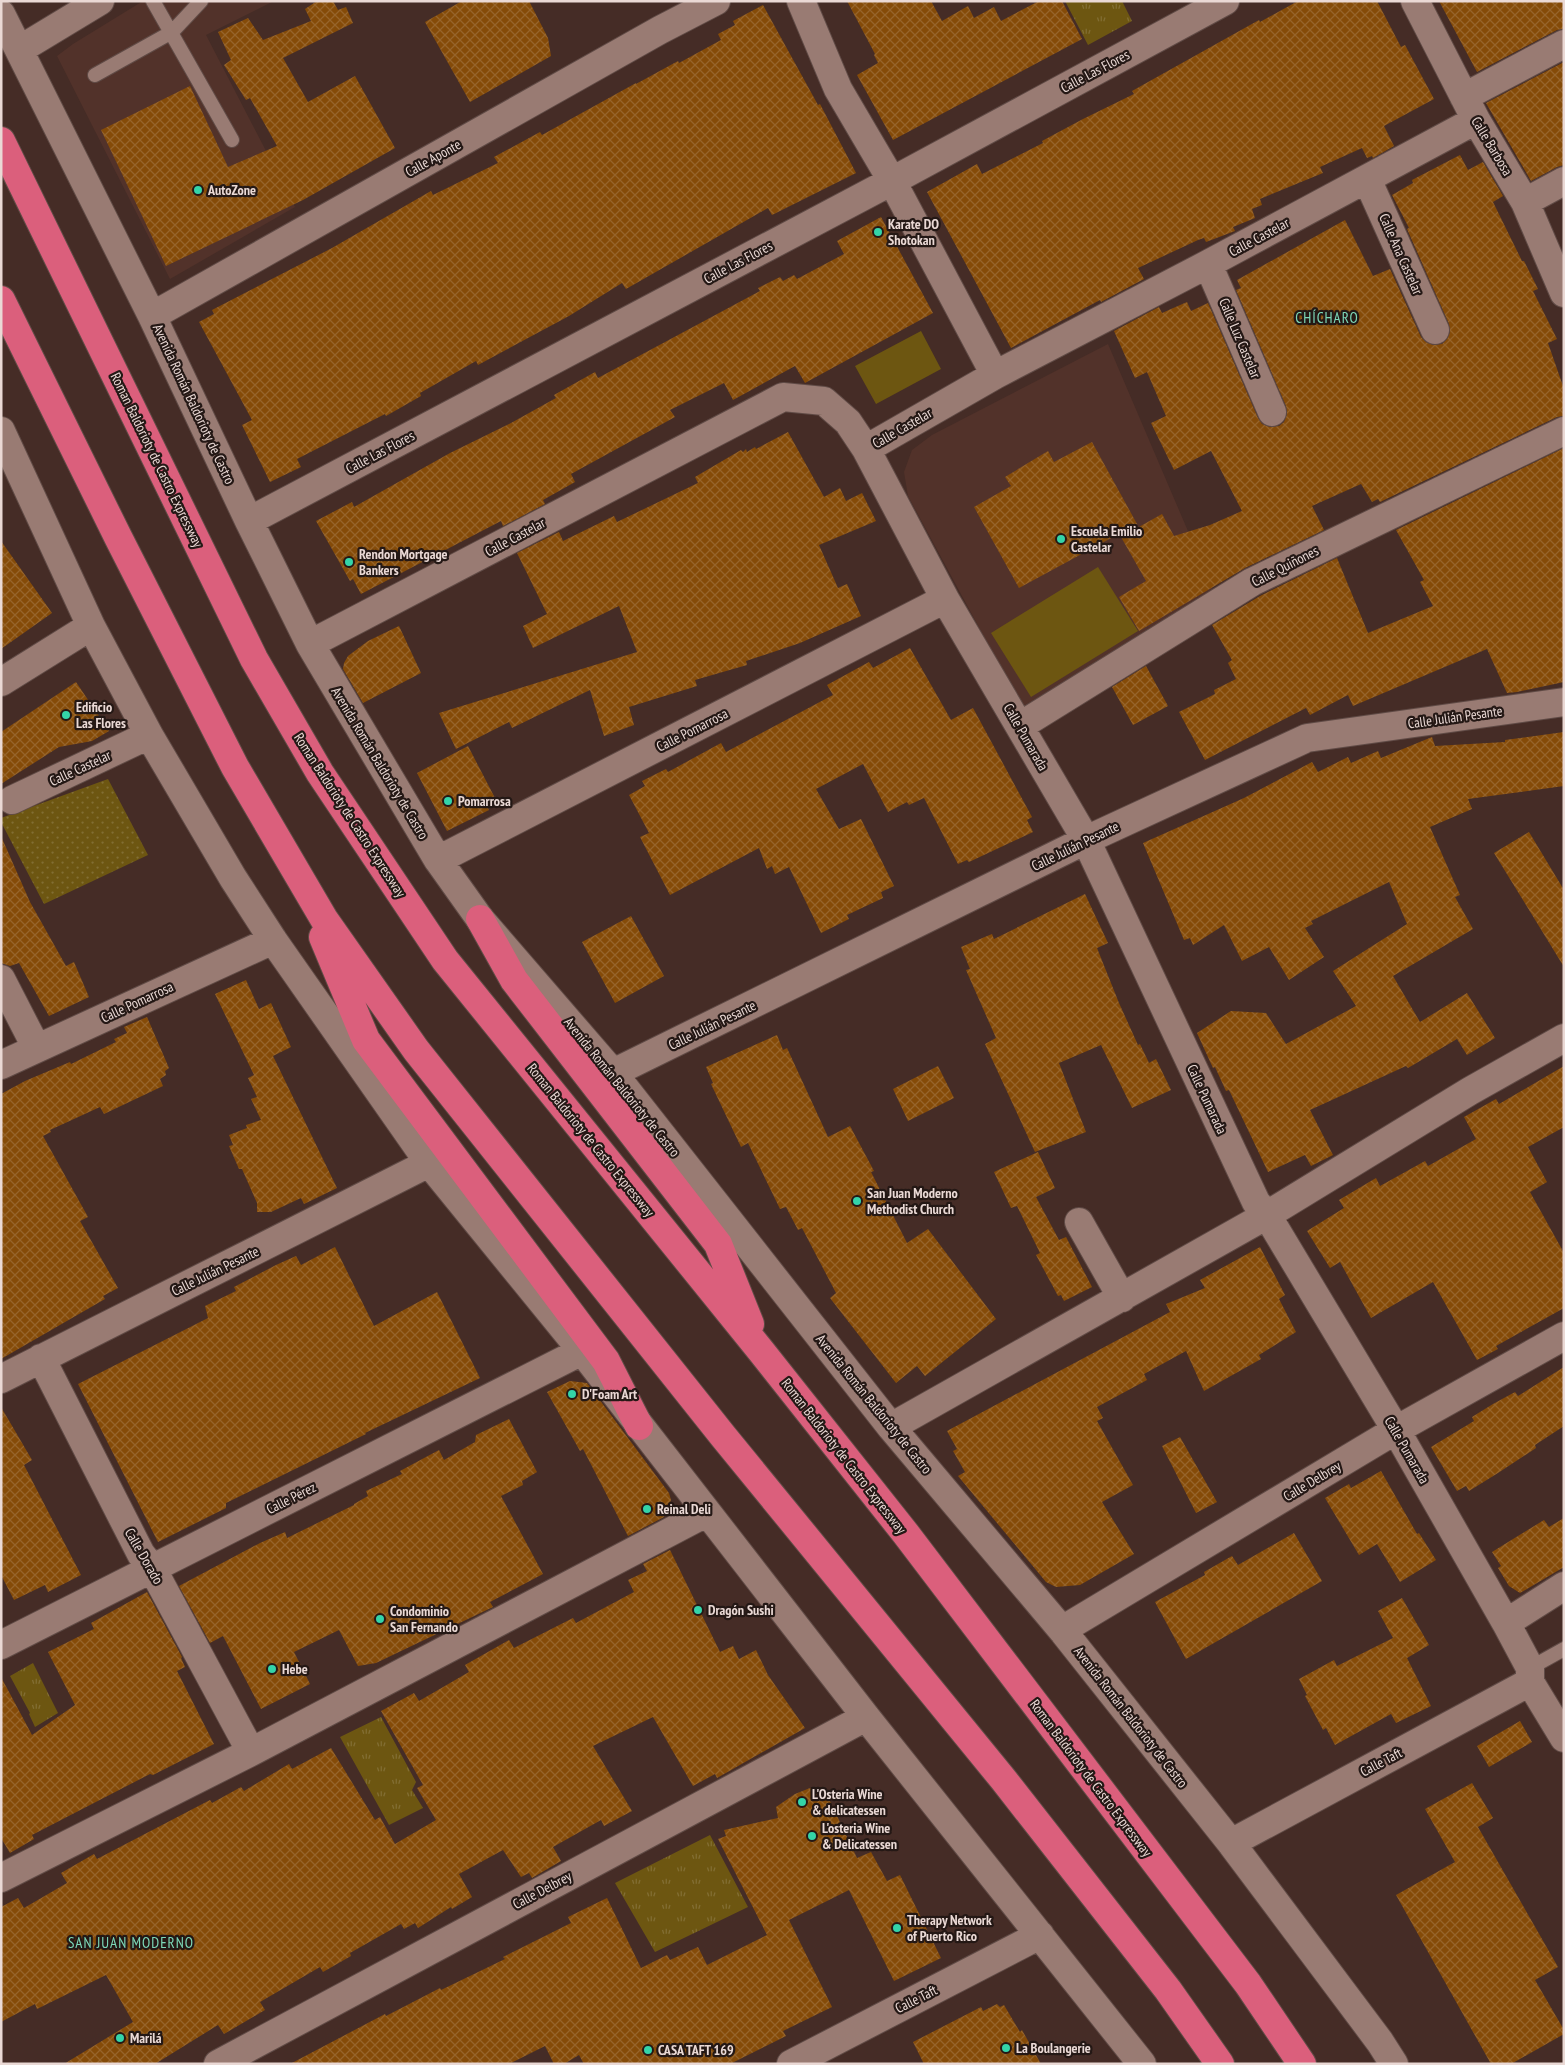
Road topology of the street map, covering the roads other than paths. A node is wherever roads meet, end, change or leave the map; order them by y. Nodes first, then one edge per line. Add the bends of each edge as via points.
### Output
1 (100, 1) edge
2 (153, 1) edge
3 (202, 1) edge
4 (716, 1) edge
5 (801, 1) edge
6 (1225, 1) edge
7 (1415, 1) edge
8 (1, 14) edge
9 (172, 32) junction
10 (1564, 44) edge
11 (19, 50) junction
12 (95, 75) dead end
13 (1470, 109) junction
14 (232, 140) dead end
15 (1, 141) edge
16 (1367, 179) junction
17 (892, 181) junction
18 (1564, 182) edge
19 (1525, 202) junction
20 (1208, 264) junction
21 (1564, 293) edge
22 (1, 300) edge
23 (152, 316) junction
24 (1435, 330) dead end
25 (995, 375) junction
26 (1272, 412) dead end
27 (1, 431) edge
28 (1564, 431) edge
29 (866, 449) junction
30 (249, 521) junction
31 (946, 599) junction
32 (91, 626) junction
33 (310, 644) junction
34 (1, 682) edge
35 (1564, 702) edge
36 (1020, 726) junction
37 (148, 735) junction
38 (12, 800) dead end
39 (1086, 840) junction
40 (438, 860) junction
41 (296, 873) junction
42 (480, 919) junction
43 (273, 940) junction
44 (1, 979) edge
45 (1564, 1038) edge
46 (36, 1047) junction
47 (1, 1065) edge
48 (613, 1073) junction
49 (429, 1163) junction
50 (1268, 1215) junction
51 (1079, 1222) dead end
52 (1122, 1298) junction
53 (1564, 1336) edge
54 (582, 1351) junction
55 (761, 1351) junction
56 (41, 1358) junction
57 (1, 1379) edge
58 (640, 1426) junction
59 (892, 1427) junction
60 (1396, 1430) junction
61 (706, 1513) junction
62 (152, 1568) junction
63 (1564, 1586) edge
64 (1506, 1623) junction
65 (1062, 1630) junction
66 (1, 1645) edge
67 (1564, 1649) edge
68 (1530, 1675) junction
69 (866, 1717) junction
70 (1564, 1738) edge
71 (251, 1752) junction
72 (1231, 1843) junction
73 (1, 1878) edge
74 (1040, 1935) junction
75 (218, 2064) edge
76 (792, 2064) edge
77 (1142, 2064) edge
78 (1220, 2064) edge
79 (1302, 2064) edge
80 (1394, 2064) edge

1 - 11 street
2 - 9 lane
3 - 9 lane
4 - 23 street, Calle Aponte
5 - 17 street via 838,89
6 - 17 street, Calle Las Flores
7 - 13 street, Calle Barbosa
8 - 11 street, Avenida Román Baldorioty de Castro
9 - 12 lane
9 - 14 lane
10 - 13 street, Calle Castelar
11 - 23 street, Avenida Román Baldorioty de Castro
13 - 16 street, Calle Castelar
13 - 19 street, Calle Barbosa
15 - 55 highway, Roman Baldorioty de Castro Expressway via 254,659 320,773 446,960
16 - 20 street, Calle Castelar
16 - 24 street, Calle Ana Castelar
17 - 25 street
17 - 30 street, Calle Las Flores
18 - 19 street
19 - 21 street, Calle Barbosa
20 - 25 street, Calle Castelar
20 - 26 street, Calle Luz Castelar
22 - 41 highway via 235,767
23 - 30 street, Avenida Román Baldorioty de Castro
25 - 29 street, Calle Castelar
27 - 32 street
28 - 36 street, Calle Quiñones via 1252,582
29 - 31 street, Calle Pumarada
29 - 33 street, Calle Castelar via 848,422 824,401 783,397
30 - 33 street, Avenida Román Baldorioty de Castro
31 - 36 street, Calle Pumarada
31 - 40 street, Calle Pomarrosa
32 - 34 street
32 - 37 street
33 - 40 street, Avenida Román Baldorioty de Castro
35 - 39 street, Calle Julián Pesante via 1307,738
36 - 39 street, Calle Pumarada
37 - 38 street, Calle Castelar
37 - 43 street
39 - 48 street, Calle Julián Pesante
39 - 50 street, Calle Pumarada via 1256,1202
40 - 42 street, Avenida Román Baldorioty de Castro
41 - 58 highway via 366,1040 606,1361
41 - 78 highway via 324,919 416,1050 723,1436 1015,1794 1168,1990
42 - 48 street, Avenida Román Baldorioty de Castro
42 - 55 highway via 514,980 718,1244
43 - 46 street, Calle Pomarrosa
43 - 49 street
44 - 46 street
45 - 50 street via 1470,1091
46 - 47 street, Calle Pomarrosa
48 - 59 street, Avenida Román Baldorioty de Castro
49 - 54 street
49 - 56 street, Calle Julián Pesante
50 - 52 street
50 - 60 street, Calle Pumarada
51 - 52 street
52 - 59 street
53 - 60 street, Calle Delbrey
54 - 58 street
54 - 62 street, Calle Pérez
55 - 79 highway, Roman Baldorioty de Castro Expressway via 906,1534 1242,1976
56 - 57 street, Calle Julián Pesante
56 - 62 street, Calle Dorado
58 - 61 street
59 - 65 street, Avenida Román Baldorioty de Castro
60 - 64 street, Calle Pumarada
60 - 65 street, Calle Delbrey
61 - 69 street
61 - 71 street
62 - 66 street, Calle Pérez
62 - 71 street, Calle Dorado
63 - 64 street
64 - 68 street, Calle Pumarada
65 - 72 street, Avenida Román Baldorioty de Castro
67 - 68 lane
68 - 70 street, Calle Pumarada
68 - 72 street, Calle Taft
69 - 74 street
69 - 75 street, Calle Delbrey
71 - 73 street
72 - 80 street, Avenida Román Baldorioty de Castro
74 - 76 street, Calle Taft
74 - 77 street

